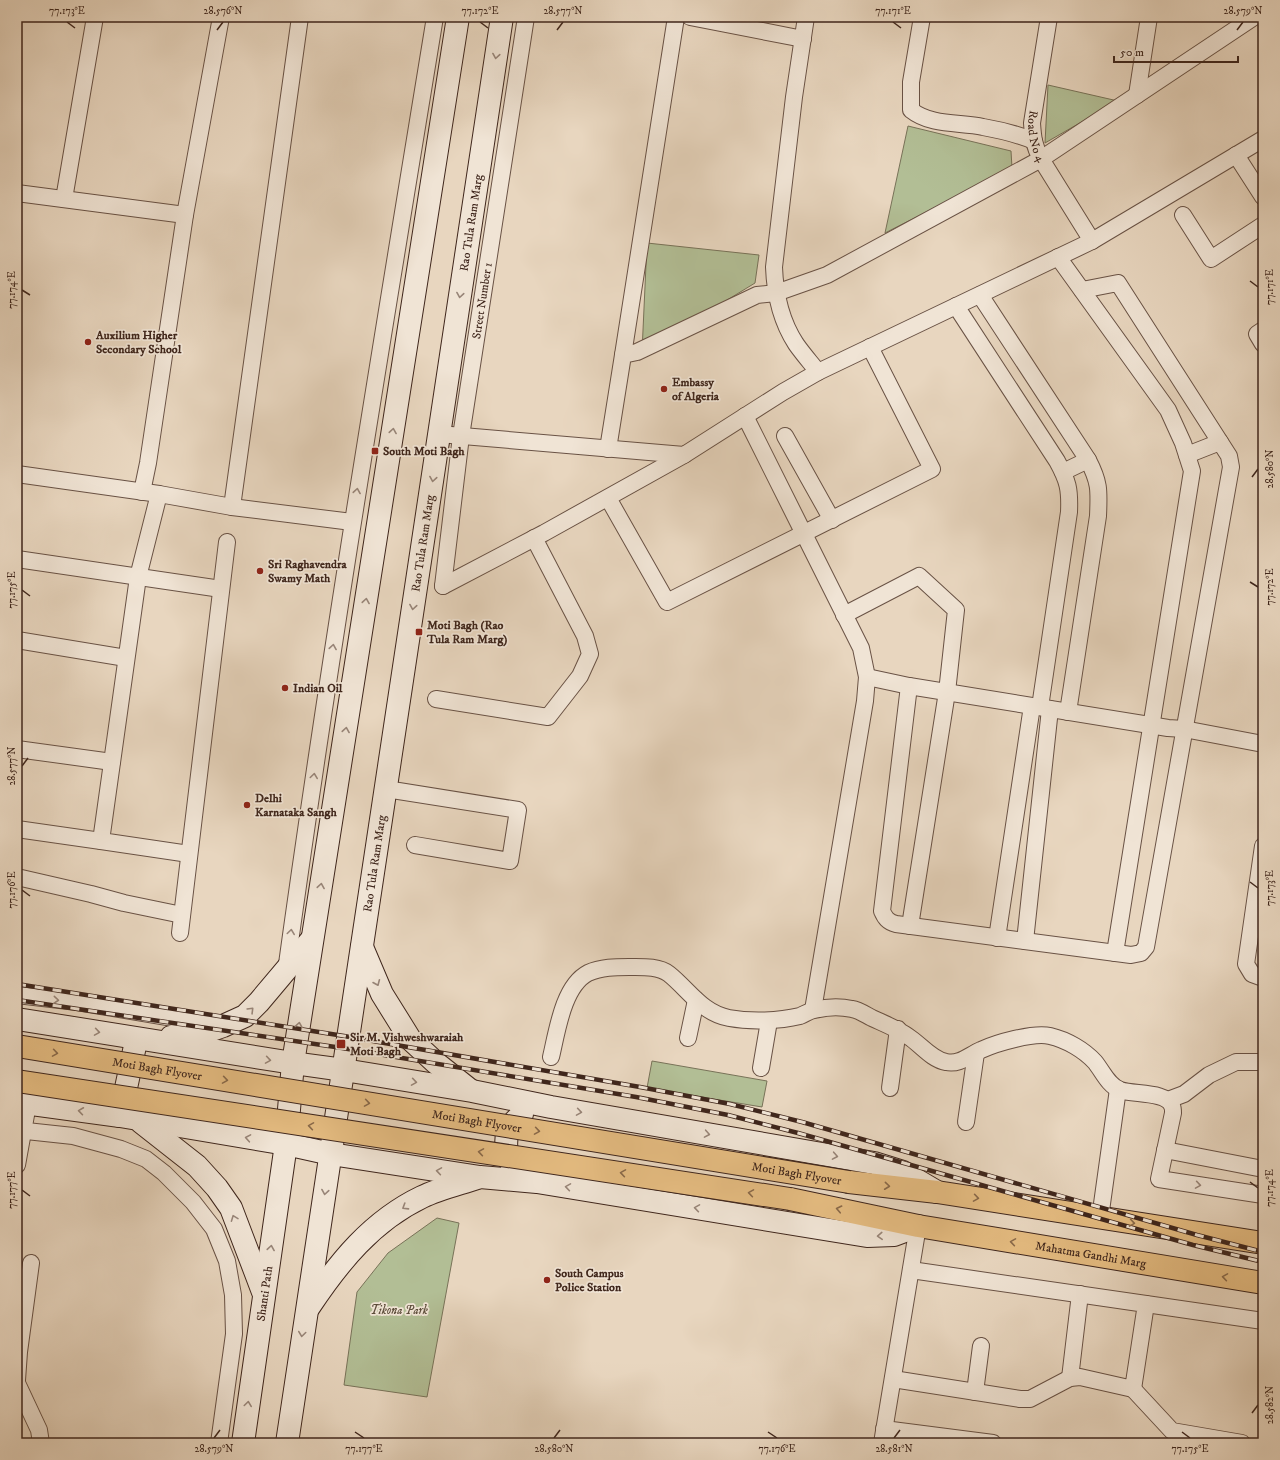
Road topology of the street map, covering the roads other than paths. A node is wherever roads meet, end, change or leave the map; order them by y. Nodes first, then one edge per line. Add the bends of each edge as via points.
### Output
1 (95, 17) edge
2 (221, 17) edge
3 (300, 17) edge
4 (435, 17) edge
5 (458, 17) edge
6 (502, 17) edge
7 (526, 17) edge
8 (676, 17) edge
9 (690, 17) edge
10 (806, 17) edge
11 (922, 17) edge
12 (1049, 17) edge
13 (1149, 17) edge
14 (1254, 17) edge
15 (803, 39) junction
16 (1137, 95) junction
17 (1263, 139) edge
18 (1034, 141) junction
19 (1236, 155) junction
20 (1041, 159) junction
21 (17, 193) edge
22 (1263, 197) edge
23 (64, 199) junction
24 (185, 215) junction
25 (1183, 215) dead end
26 (1263, 225) edge
27 (1092, 241) junction
28 (1058, 257) junction
29 (1082, 290) junction
30 (776, 293) junction
31 (980, 295) junction
32 (956, 306) junction
33 (1263, 330) edge
34 (1263, 344) edge
35 (870, 347) junction
36 (623, 355) junction
37 (818, 372) junction
38 (745, 416) junction
39 (439, 434) junction
40 (461, 436) junction
41 (785, 436) dead end
42 (1220, 442) junction
43 (608, 449) junction
44 (684, 455) junction
45 (1187, 455) junction
46 (1088, 460) junction
47 (1063, 472) junction
48 (17, 474) edge
49 (142, 492) junction
50 (159, 494) junction
51 (608, 498) junction
52 (232, 507) junction
53 (832, 520) junction
54 (352, 522) junction
55 (804, 534) junction
56 (534, 538) junction
57 (226, 542) dead end
58 (17, 559) edge
59 (138, 577) junction
60 (222, 589) junction
61 (844, 615) junction
62 (17, 640) edge
63 (126, 658) junction
64 (867, 677) junction
65 (909, 686) junction
66 (947, 692) junction
67 (436, 699) dead end
68 (1041, 707) junction
69 (1068, 712) junction
70 (1151, 725) junction
71 (1184, 729) junction
72 (1263, 744) edge
73 (17, 749) edge
74 (112, 762) junction
75 (386, 789) junction
76 (17, 829) edge
77 (101, 841) junction
78 (415, 845) dead end
79 (1263, 846) edge
80 (189, 854) junction
81 (17, 877) edge
82 (182, 915) junction
83 (910, 926) junction
84 (180, 933) dead end
85 (313, 938) junction
86 (998, 938) junction
87 (1024, 941) junction
88 (362, 947) junction
89 (1116, 953) junction
90 (286, 971) junction
91 (1263, 978) edge
92 (17, 996) edge
93 (696, 1000) junction
94 (813, 1010) junction
95 (17, 1019) edge
96 (768, 1021) junction
97 (223, 1026) junction
98 (898, 1029) junction
99 (688, 1038) dead end
100 (142, 1040) junction
101 (17, 1046) edge
102 (976, 1053) junction
103 (551, 1057) dead end
104 (1263, 1062) edge
105 (293, 1064) junction
106 (761, 1068) dead end
107 (344, 1070) junction
108 (17, 1081) edge
109 (890, 1088) dead end
110 (1118, 1090) junction
111 (472, 1091) junction
112 (1168, 1100) junction
113 (23, 1103) edge
114 (551, 1108) junction
115 (129, 1118) junction
116 (966, 1122) dead end
117 (20, 1130) edge
118 (286, 1144) junction
119 (1165, 1150) junction
120 (331, 1154) junction
121 (17, 1165) edge
122 (1263, 1169) edge
123 (480, 1177) junction
124 (537, 1182) junction
125 (937, 1192) junction
126 (1263, 1195) edge
127 (1100, 1218) junction
128 (918, 1226) junction
129 (1263, 1243) edge
130 (31, 1263) dead end
131 (911, 1270) junction
132 (1263, 1283) edge
133 (264, 1294) junction
134 (1080, 1294) junction
135 (1146, 1304) junction
136 (306, 1312) junction
137 (1263, 1321) edge
138 (981, 1346) dead end
139 (1070, 1378) junction
140 (892, 1379) junction
141 (17, 1382) edge
142 (1133, 1389) junction
143 (975, 1392) junction
144 (883, 1436) edge
145 (42, 1443) edge
146 (219, 1443) edge
147 (243, 1443) edge
148 (287, 1443) edge
149 (993, 1443) edge
150 (1242, 1443) edge

1 - 23 street
2 - 24 street
3 - 52 street
54 -> 4 street
85 -> 5 main road
6 -> 39 main road, Rao Tula Ram Marg
7 - 40 street, Street Number 1
8 - 36 street
9 - 15 street
10 - 15 street
11 - 18 street via 911,82 912,110 918,116 942,122 982,126
12 - 18 street, Road No 4 via 1032,123
13 - 16 street
14 - 16 street
15 - 30 street via 774,267
16 - 20 street
17 - 19 street
18 - 20 street, Road No 4
19 - 22 street
19 - 27 street
20 - 27 street, Road No 4
20 - 30 street via 827,275
21 - 23 street
23 - 24 street
24 - 49 street
25 - 26 street via 1211,259
27 - 28 street
28 - 29 street
28 - 31 street
29 - 42 street via 1118,283
29 - 45 street via 1168,410
30 - 36 street via 757,295 637,352
30 - 37 street via 779,307 796,344
31 - 32 street
31 - 46 street
32 - 35 street
32 - 47 street
33 - 34 street via 1257,334
35 - 37 street
35 - 53 street via 932,469
36 - 43 street
37 - 38 street
38 - 44 street
38 - 55 street
39 - 40 street
39 -> 75 main road, Rao Tula Ram Marg
40 - 43 street
40 - 56 street, Street Number 1 via 442,586
41 - 53 street
42 - 45 street
42 - 71 street via 1229,456 1231,467
43 - 44 street
44 - 51 street
45 - 70 street via 1192,471
46 - 47 street
46 - 69 street via 1096,474 1099,490 1098,516
47 - 68 street via 1067,478 1070,496 1069,512
48 - 49 street
49 - 50 street
50 - 52 street
50 - 59 street
51 - 55 street via 667,602
51 - 56 street
52 - 54 street
53 - 55 street
90 -> 54 street
55 - 61 street
56 - 67 street via 585,636 590,654 580,676 548,717
57 - 60 street
58 - 59 street
59 - 60 street
59 - 63 street
60 - 80 street
61 - 64 street via 861,648
61 - 66 street via 919,576 956,610
62 - 63 street
63 - 74 street
64 - 65 street
64 - 94 street
65 - 66 street
65 - 83 street via 882,911 889,922
66 - 68 street
66 - 83 street
68 - 69 street
68 - 86 street
68 - 87 street
69 - 70 street
70 - 71 street
70 - 89 street
71 - 72 street
71 - 89 street via 1146,947 1141,953 1131,955
73 - 74 street
74 - 77 street
75 - 78 street via 518,810 510,860
75 - 88 main road, Rao Tula Ram Marg
76 - 77 street
77 - 80 street
79 - 91 street via 1246,964 1252,974
80 - 82 street
81 - 82 street
82 - 84 street
83 - 86 street
85 - 90 main road
105 -> 85 main road
86 - 87 street
87 - 89 street
88 - 107 main road, Rao Tula Ram Marg
88 -> 111 main road via 382,994 410,1039
97 -> 90 main road via 245,1016
92 -> 97 street via 77,1002
93 - 96 street via 712,1013 729,1018
93 - 99 street
93 - 103 street via 668,973 658,968 600,969 587,974 569,993 562,1009
94 - 96 street via 801,1015
94 - 98 street via 833,1007 853,1009
95 -> 100 main road
96 - 106 street
97 - 100 main road via 203,1033
98 - 102 street via 945,1062 963,1061
98 - 109 street
100 -> 105 main road
100 - 115 main road
101 -> 125 main road, Moti Bagh Flyover, bridge via 849,1182
102 - 110 street via 1038,1034 1048,1035 1082,1050
102 - 116 street
104 - 112 street via 1236,1062 1209,1075 1184,1094
105 - 107 main road
105 - 118 main road, Shanti Path
107 -> 111 main road
107 - 120 main road, Rao Tula Ram Marg
128 -> 108 main road, bridge via 790,1199
110 - 112 street via 1162,1096
110 - 127 street
111 - 114 main road
112 - 119 street via 1173,1113
115 -> 113 main road
113 - 117 street
114 - 124 main road via 536,1107 522,1114 512,1124 507,1138 507,1153 513,1166 524,1176
114 -> 125 main road via 874,1163 903,1172
118 -> 115 main road
133 -> 115 main road via 231,1208 217,1188 197,1166
117 - 121 street
117 - 146 street via 73,1136 146,1159 193,1202 214,1229 227,1261 234,1318
118 - 120 main road
133 -> 118 main road, Shanti Path
119 - 122 street
119 -> 126 street via 1159,1179
123 -> 120 main road
120 -> 136 main road
123 - 124 main road
123 -> 136 main road via 422,1197 379,1223 344,1259
128 -> 124 main road via 894,1235 867,1236
125 -> 127 main road
127 -> 129 main road
128 - 131 street
132 -> 128 main road, Mahatma Gandhi Marg
130 - 141 street
131 - 134 street
131 - 140 street
147 -> 133 main road, Shanti Path
134 - 135 street
134 - 139 street
135 - 137 street
135 - 142 street
136 -> 148 main road
138 - 143 street
139 - 142 street via 1080,1377
139 - 143 street via 1030,1399
140 - 143 street
140 - 144 street
141 - 145 street via 39,1430
142 - 150 street via 1172,1431
144 - 149 street

